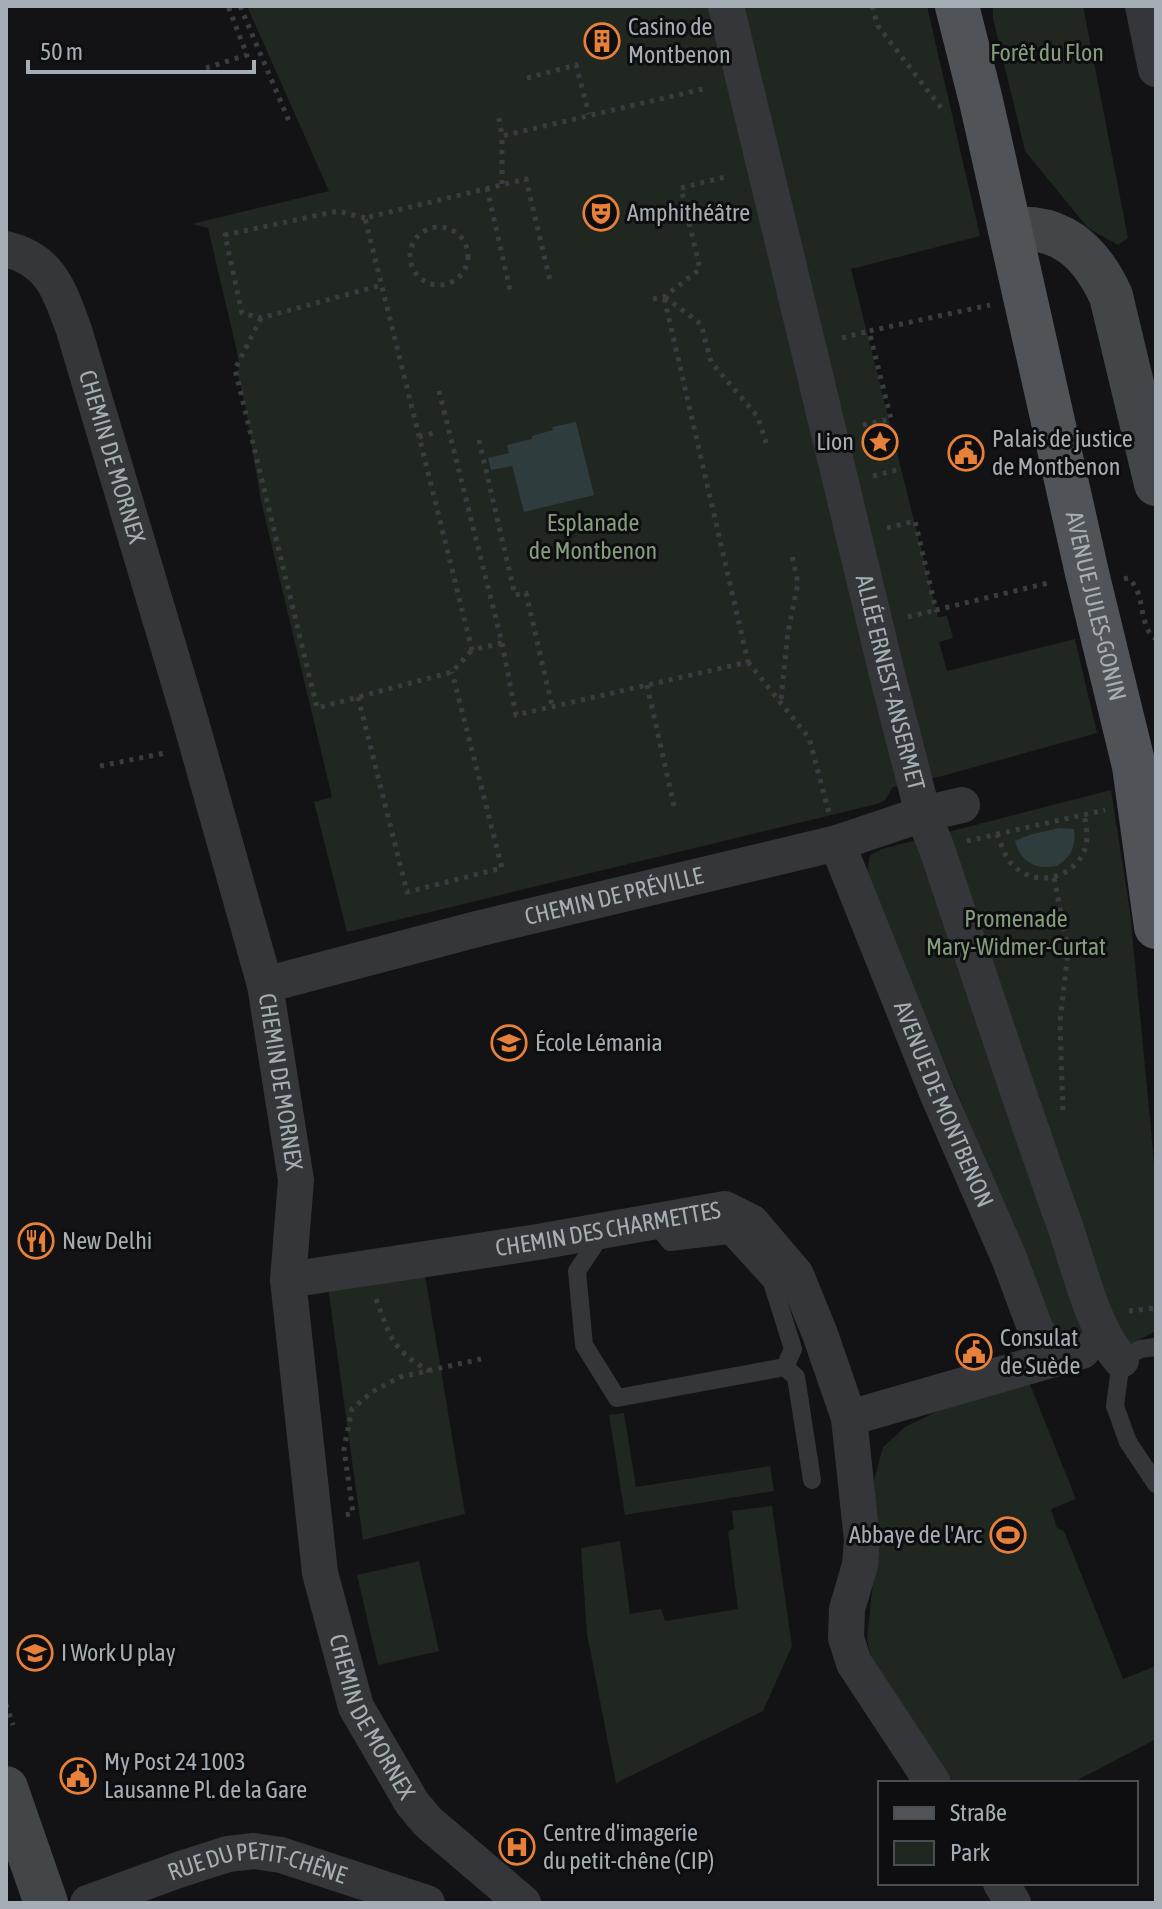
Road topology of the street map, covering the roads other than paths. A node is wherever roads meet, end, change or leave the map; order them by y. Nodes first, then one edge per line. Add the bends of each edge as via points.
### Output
1 (726, 6) edge
2 (957, 6) edge
3 (1143, 6) edge
4 (1156, 69) edge
5 (1010, 229) junction
6 (6, 249) edge
7 (1156, 484) edge
8 (962, 805) dead end
9 (923, 814) junction
10 (837, 843) junction
11 (1156, 927) edge
12 (265, 985) junction
13 (654, 1222) junction
14 (605, 1230) junction
15 (288, 1280) junction
16 (1156, 1347) edge
17 (1114, 1352) junction
18 (1063, 1356) junction
19 (785, 1367) junction
20 (849, 1418) junction
21 (812, 1480) dead end
22 (1156, 1484) edge
23 (932, 1781) edge
24 (6, 1788) edge
25 (1002, 1885) edge
26 (46, 1903) edge
27 (88, 1903) edge
28 (427, 1903) edge
29 (523, 1903) edge
30 (1013, 1903) edge

1 - 9 street, ALLÉE ERNEST-ANSERMET
2 - 5 main road, AVENUE JULES-GONIN
3 - 4 street
5 - 7 street via 1031,227 1062,238 1100,272 1111,296
5 - 11 main road, AVENUE JULES-GONIN via 1108,576
6 - 12 street, CHEMIN DE MORNEX via 33,258 44,268 74,330
8 - 9 street, CHEMIN DE PRÉVILLE
9 - 10 street, CHEMIN DE PRÉVILLE
9 - 17 street, ALLÉE ERNEST-ANSERMET via 1043,1166
10 - 12 street, CHEMIN DE PRÉVILLE
10 - 18 street, AVENUE DE MONTBENON via 1037,1333
12 - 15 street, CHEMIN DE MORNEX via 296,1180
13 - 14 street, CHEMIN DES CHARMETTES
13 - 19 lane via 670,1242 729,1235 772,1282 793,1349
13 - 20 street, CHEMIN DES CHARMETTES via 725,1209 751,1222 796,1275
14 - 15 street, CHEMIN DES CHARMETTES
14 - 19 lane via 577,1271 584,1345 617,1398
15 - 29 street, CHEMIN DE MORNEX via 320,1573 356,1707 428,1822
16 - 17 lane
17 - 18 street
17 - 22 lane via 1115,1406 1128,1442
18 - 20 street
19 - 21 lane via 796,1377
20 - 23 street via 862,1540 846,1638 854,1663
24 - 26 street
25 - 30 street
27 - 28 street, RUE DU PETIT-CHÊNE via 216,1858 254,1851

